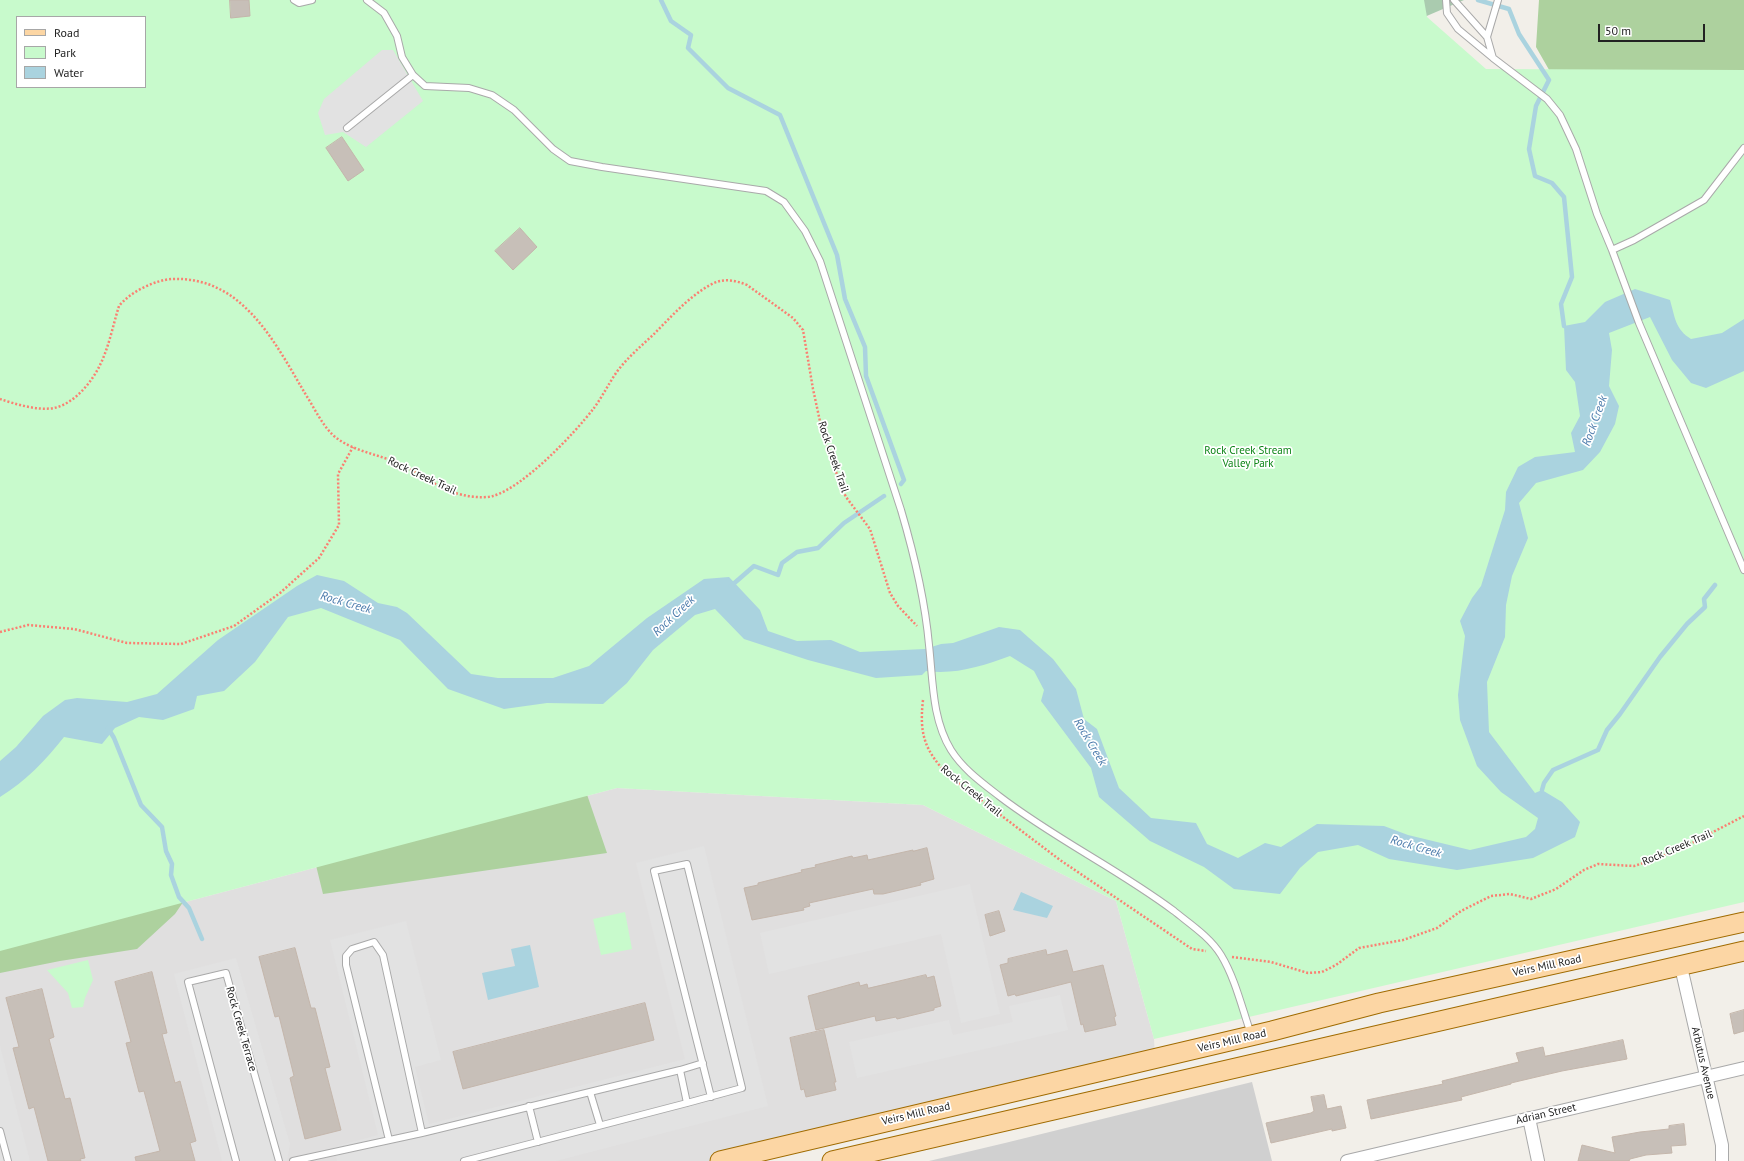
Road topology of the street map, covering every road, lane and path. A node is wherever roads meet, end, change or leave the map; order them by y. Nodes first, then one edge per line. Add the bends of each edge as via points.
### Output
1 (294, 0) edge
2 (312, 0) edge
3 (367, 0) edge
4 (1446, 0) edge
5 (1454, 0) edge
6 (1498, 0) edge
7 (1487, 37) junction
8 (1493, 58) junction
9 (413, 74) junction
10 (347, 128) dead end
11 (1744, 148) edge
12 (1612, 250) junction
13 (0, 399) edge
14 (353, 447) junction
15 (1744, 570) edge
16 (0, 632) edge
17 (928, 635) junction
18 (931, 676) junction
19 (1744, 816) edge
20 (1744, 922) edge
21 (1744, 952) edge
22 (1220, 954) junction
23 (1594, 956) junction
24 (1681, 966) junction
25 (1600, 985) junction
26 (1272, 1031) junction
27 (1252, 1036) junction
28 (1279, 1058) junction
29 (702, 1063) junction
30 (1744, 1068) edge
31 (680, 1070) junction
32 (1706, 1076) junction
33 (590, 1092) junction
34 (711, 1097) junction
35 (687, 1103) junction
36 (529, 1106) junction
37 (1529, 1118) junction
38 (600, 1125) junction
39 (0, 1131) edge
40 (422, 1132) junction
41 (389, 1140) junction
42 (538, 1142) junction
43 (311, 1160) edge
44 (8, 1161) edge
45 (236, 1161) edge
46 (279, 1161) edge
47 (293, 1161) edge
48 (464, 1161) edge
49 (720, 1161) edge
50 (832, 1161) edge
51 (1350, 1161) edge
52 (1538, 1161) edge
53 (1722, 1161) edge

1 - 2 lane via 300,3
3 - 9 lane via 384,13 397,36 402,57
4 - 8 lane via 1447,13 1458,29
5 - 7 lane
6 - 7 lane
7 - 8 lane
8 - 12 lane via 1547,98 1560,115 1576,149 1597,214
9 - 10 lane
9 - 17 lane via 425,86 469,88 492,95 514,110 553,149 570,161 766,191 784,202 805,231 820,261 837,309 911,543
11 - 12 lane via 1704,200
12 - 15 lane via 1639,323
13 - 14 path, Rock Creek Trail via 24,406 54,408 64,404 84,389 101,365 119,306 124,300 159,282 186,279 218,288 244,304 275,346 326,427 339,440
14 - 16 path via 338,474 339,525 319,558 280,593 234,626 181,644 127,643 74,629 28,625
14 - 17 path, Rock Creek Trail via 400,464 452,492 482,497 493,496 508,489 532,471 576,428 595,407 616,373 681,308 712,284 732,280 747,285 793,318 803,330 821,426 840,484 846,497 870,529 890,593 906,615
17 - 18 lane
18 - 22 lane via 940,730 967,771 1072,847 1148,892 1194,927
18 - 22 path, Rock Creek Trail via 925,690 921,719 930,752 949,776 1060,860 1192,949
19 - 22 path, Rock Creek Trail via 1656,859 1634,866 1598,864 1584,870 1556,889 1531,899 1510,894 1491,896 1437,928 1403,940 1359,948 1322,972 1308,974 1271,962
20 - 23 main road, Veirs Mill Road
21 - 24 main road
22 - 27 lane via 1229,970
23 - 25 main road
23 - 26 main road, Veirs Mill Road via 1379,1003
24 - 25 main road
24 - 32 street, Arbutus Avenue
25 - 28 main road
26 - 27 main road, Veirs Mill Road
26 - 28 main road
27 - 49 main road, Veirs Mill Road
28 - 50 main road
29 - 31 lane
29 - 34 lane
29 - 34 lane via 654,871 687,864 742,1088
30 - 32 street, Adrian Street
31 - 33 lane
31 - 35 lane
32 - 37 street, Adrian Street
32 - 53 street, Arbutus Avenue via 1722,1145
33 - 36 lane
33 - 38 lane
34 - 35 lane
35 - 38 lane
36 - 40 lane
36 - 42 lane
37 - 51 street, Adrian Street
37 - 52 street
38 - 42 lane
39 - 44 lane
40 - 41 lane
40 - 41 lane via 383,955 374,942 352,949 346,956 346,966
41 - 43 lane
42 - 48 lane
43 - 47 lane
45 - 46 lane, Rock Creek Terrace via 188,982 226,973

